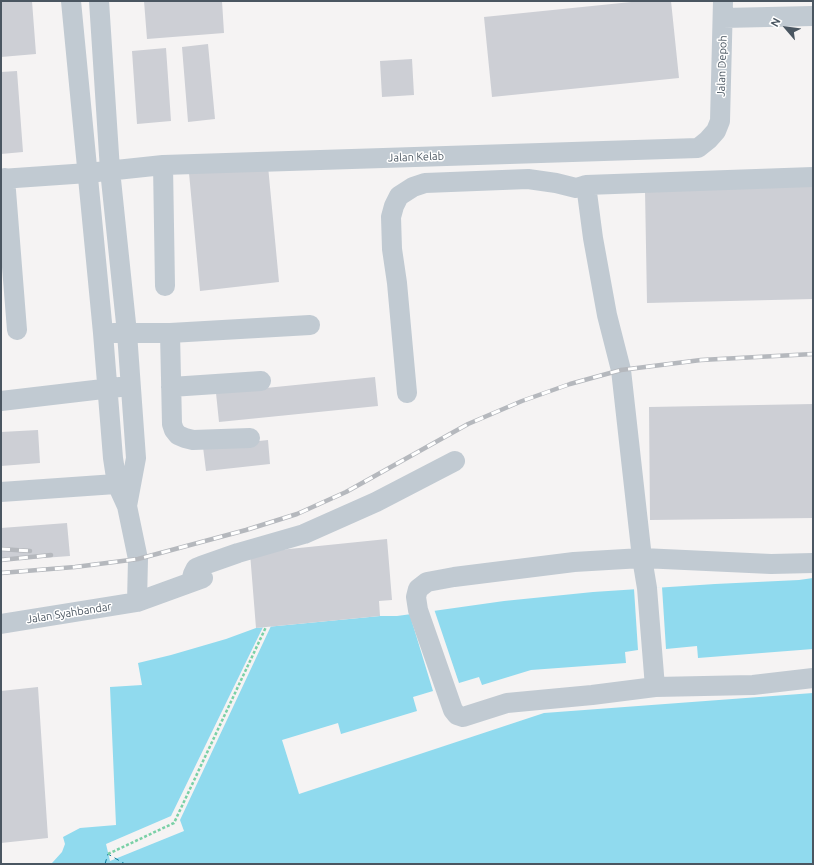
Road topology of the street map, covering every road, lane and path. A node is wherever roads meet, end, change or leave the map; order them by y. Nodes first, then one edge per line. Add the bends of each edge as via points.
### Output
1 (71, 1) edge
2 (99, 1) edge
3 (723, 10) edge
4 (813, 16) edge
5 (716, 131) joint
6 (163, 165) junction
7 (110, 170) junction
8 (88, 173) junction
9 (813, 177) edge
10 (3, 178) edge
11 (586, 185) junction
12 (165, 286) dead end
13 (310, 325) dead end
14 (17, 330) dead end
15 (103, 333) junction
16 (127, 333) junction
17 (170, 333) junction
18 (261, 381) dead end
19 (130, 385) junction
20 (171, 387) junction
21 (108, 388) junction
22 (407, 393) dead end
23 (1, 401) edge
24 (250, 438) dead end
25 (455, 461) dead end
26 (124, 484) junction
27 (1, 492) edge
28 (642, 558) junction
29 (250, 561) dead end
30 (813, 564) edge
31 (190, 582) junction
32 (137, 602) junction
33 (1, 624) edge
34 (266, 627) dead end
35 (813, 678) edge
36 (655, 686) junction
37 (108, 854) dead end

1 - 8 street
2 - 7 street
3 - 4 street
3 - 5 street, Jalan Depoh via 720,121
5 - 6 street, Jalan Kelab via 698,148
6 - 7 street, Jalan Kelab
6 - 12 street
7 - 8 street, Jalan Kelab
7 - 16 street
8 - 10 street, Jalan Kelab
8 - 15 street
9 - 11 street
10 - 14 street
11 - 22 street via 576,188 528,179 425,183 413,186 399,196 391,217 392,249
11 - 28 street via 607,315 621,370
13 - 17 street
15 - 16 street
15 - 21 street
16 - 17 street
16 - 19 street
17 - 20 street
18 - 20 street
19 - 21 street
19 - 26 street via 136,458
20 - 24 street via 172,424 178,434 194,440
21 - 23 street
21 - 26 street via 113,458
25 - 31 street via 376,502 304,534 196,568
26 - 27 street
26 - 32 street via 138,559
28 - 30 street
28 - 36 street
28 - 36 street via 574,562 448,578 427,582 418,589 416,597 442,680 457,715 463,717 507,703
29 - 31 street, Jalan Syahbandar
31 - 32 street, Jalan Syahbandar
32 - 33 street, Jalan Syahbandar
34 - 37 path via 174,823
35 - 36 street via 752,685

